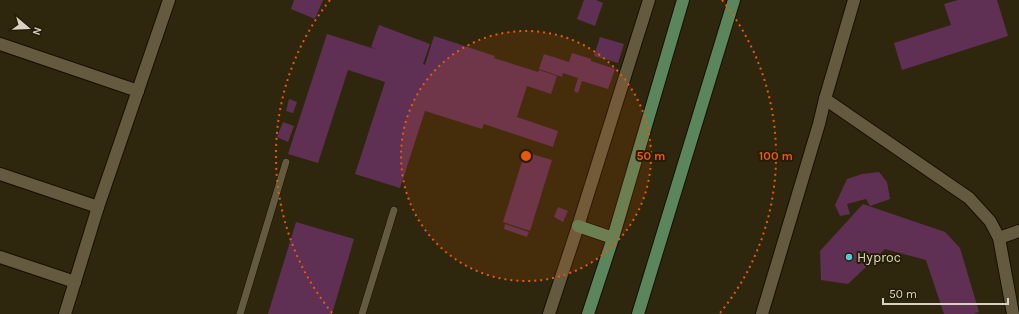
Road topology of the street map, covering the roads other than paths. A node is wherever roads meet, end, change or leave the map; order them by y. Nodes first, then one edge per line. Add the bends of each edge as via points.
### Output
1 (169, 0) edge
2 (649, 0) edge
3 (683, 0) edge
4 (734, 0) edge
5 (854, 0) edge
6 (0, 44) edge
7 (138, 91) junction
8 (825, 99) junction
9 (286, 162) dead end
10 (0, 174) edge
11 (98, 207) junction
12 (394, 210) dead end
13 (578, 226) junction
14 (1019, 231) edge
15 (613, 238) junction
16 (998, 238) junction
17 (0, 257) edge
18 (75, 282) junction
19 (65, 314) edge
20 (240, 314) edge
21 (362, 314) edge
22 (549, 314) edge
23 (588, 314) edge
24 (638, 314) edge
25 (762, 314) edge
26 (1013, 314) edge

1 - 7 street
2 - 13 street
3 - 15 main road
4 - 24 main road
5 - 8 street
6 - 7 street
7 - 11 street
8 - 16 street via 969,198 990,221
8 - 25 street
9 - 20 lane
10 - 11 street
11 - 18 street
12 - 21 lane
13 - 15 main road
13 - 22 street
14 - 16 street
15 - 23 main road
16 - 26 street
17 - 18 street
18 - 19 street

